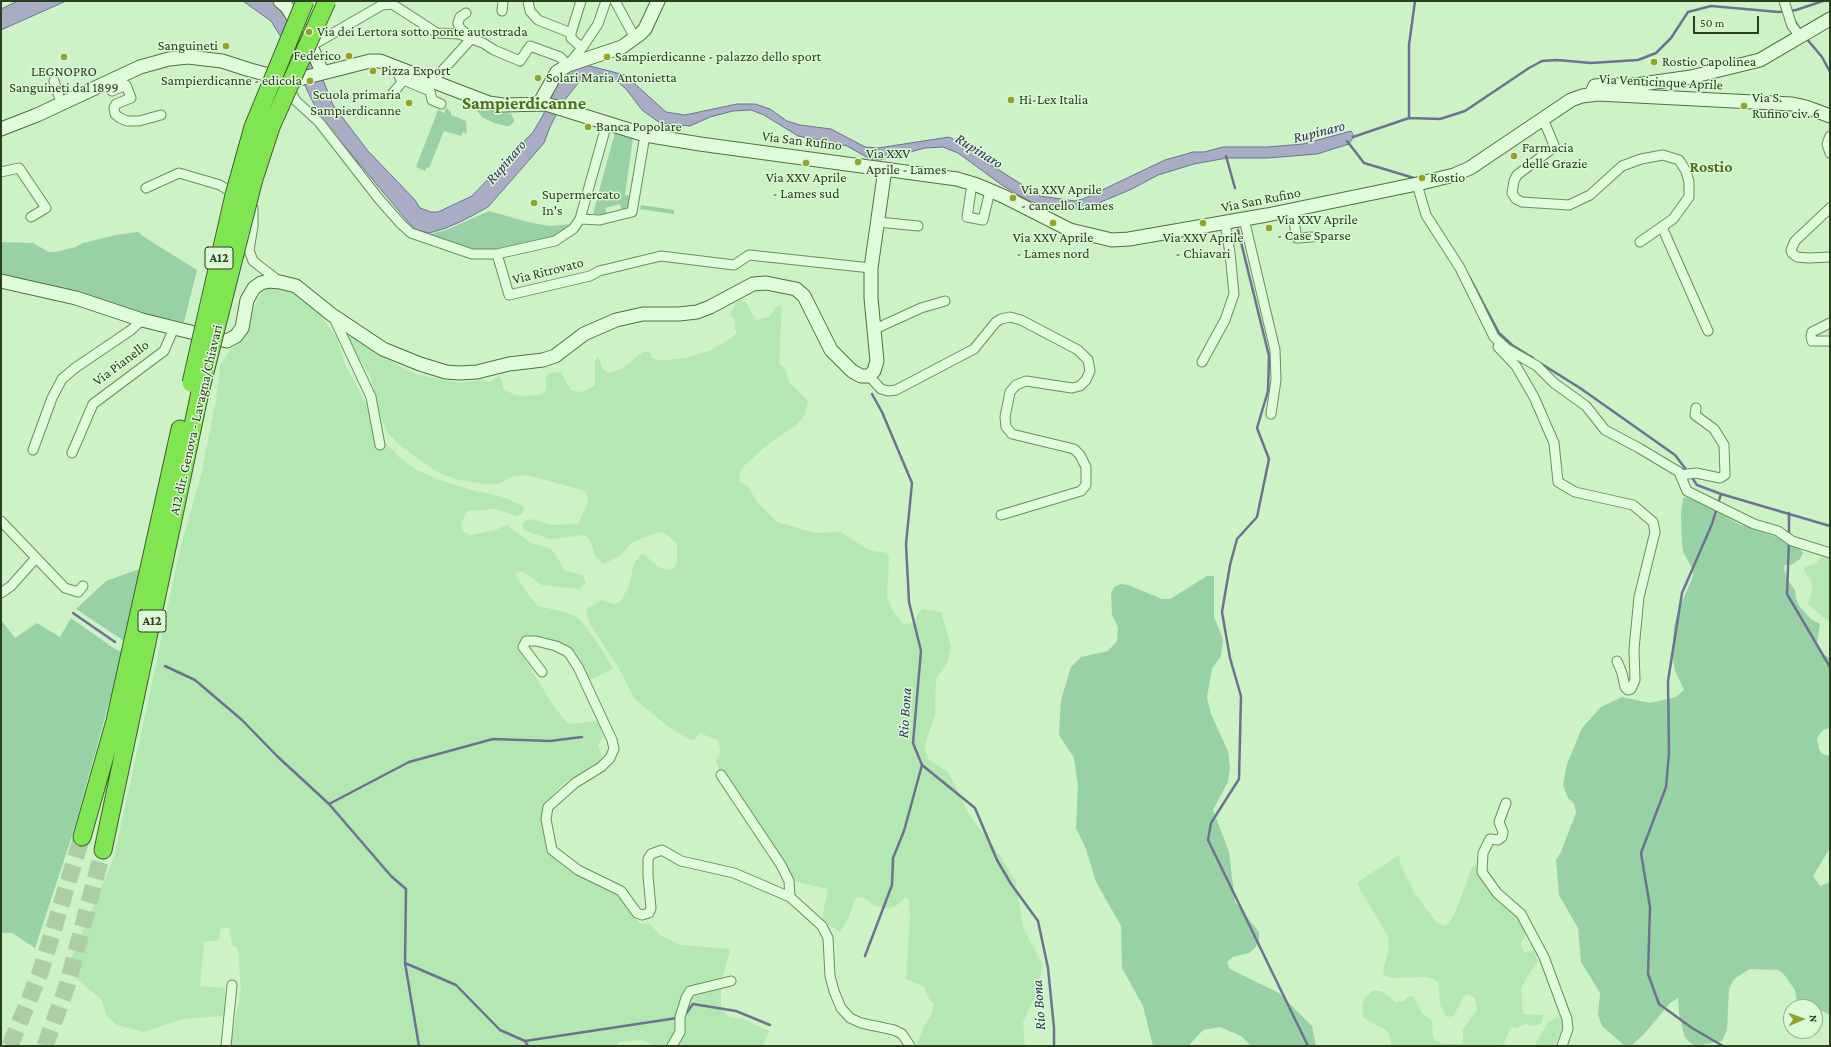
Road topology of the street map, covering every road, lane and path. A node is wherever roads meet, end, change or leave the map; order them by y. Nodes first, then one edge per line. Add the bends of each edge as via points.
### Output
1 (280, 1) edge
2 (305, 1) edge
3 (326, 1) edge
4 (528, 1) edge
5 (581, 1) edge
6 (606, 1) edge
7 (615, 1) edge
8 (658, 1) edge
9 (1784, 1) edge
10 (466, 13) dead end
11 (1830, 19) edge
12 (571, 33) junction
13 (1801, 37) junction
14 (635, 38) junction
15 (471, 39) junction
16 (311, 46) junction
17 (582, 48) junction
18 (568, 65) junction
19 (322, 72) junction
20 (284, 78) junction
21 (54, 81) dead end
22 (432, 82) junction
23 (103, 84) junction
24 (393, 93) dead end
25 (1591, 94) junction
26 (62, 103) junction
27 (441, 104) dead end
28 (542, 104) junction
29 (161, 115) dead end
30 (1830, 116) edge
31 (1543, 120) junction
32 (607, 123) junction
33 (1, 129) edge
34 (645, 135) junction
35 (1830, 136) edge
36 (1830, 153) edge
37 (885, 170) junction
38 (1, 172) edge
39 (972, 184) junction
40 (1417, 184) junction
41 (146, 188) dead end
42 (990, 191) junction
43 (1830, 208) edge
44 (1292, 210) junction
45 (31, 217) dead end
46 (580, 219) junction
47 (1244, 219) junction
48 (878, 222) junction
49 (1225, 223) junction
50 (918, 226) dead end
51 (1662, 227) junction
52 (1312, 238) dead end
53 (1640, 242) dead end
54 (497, 254) junction
55 (1830, 257) edge
56 (871, 268) junction
57 (1, 281) edge
58 (280, 282) junction
59 (945, 301) dead end
60 (332, 315) junction
61 (142, 320) junction
62 (1830, 323) edge
63 (174, 328) junction
64 (875, 329) junction
65 (1708, 331) dead end
66 (1494, 337) junction
67 (1830, 341) edge
68 (1202, 362) dead end
69 (869, 376) junction
70 (195, 391) junction
71 (1696, 408) dead end
72 (1271, 414) dead end
73 (380, 445) dead end
74 (33, 450) dead end
75 (72, 453) dead end
76 (1680, 476) junction
77 (1001, 515) dead end
78 (1, 521) edge
79 (1830, 554) edge
80 (36, 558) junction
81 (83, 586) dead end
82 (1, 593) edge
83 (1617, 661) dead end
84 (542, 672) dead end
85 (721, 776) dead end
86 (1506, 803) dead end
87 (82, 837) tunnel mouth
88 (103, 850) tunnel mouth
89 (790, 897) junction
90 (731, 981) dead end
91 (232, 985) dead end
92 (226, 1046) edge
93 (672, 1046) edge
94 (910, 1046) edge
95 (1562, 1046) edge

1 - 16 main road
2 - 70 highway, A12, bridge via 253,127 234,195
3 - 70 highway, A12 dir. Genova - Lavagna/Chiavari / A12, bridge via 272,127 254,178
4 - 12 street via 530,12 538,20
5 - 12 street
6 - 17 street via 598,24
7 - 14 street
8 - 14 main road via 645,29
9 - 13 street via 1792,26
10 - 15 street via 460,17 458,23
11 - 13 main road
12 - 17 street via 571,38
13 - 25 main road via 1760,60 1734,68 1635,85 1595,86
14 - 18 main road via 622,47
15 - 16 street via 460,34 437,32 392,4 382,5
15 - 18 street via 520,61 530,46 560,57
15 - 22 street
16 - 19 main road
17 - 18 street
18 - 28 main road via 557,72
19 - 20 main road, Via San Rufino via 299,78
19 - 22 main road, Via San Rufino via 370,60 380,61
20 - 23 main road, Via San Rufino via 222,61 188,58 159,60
20 - 54 street via 296,100 319,122 380,200 410,232 472,254
21 - 26 street
22 - 28 main road, Via San Rufino via 489,103
23 - 26 main road, Via San Rufino
23 - 29 street via 112,91 126,85 131,98 116,104 114,108 115,114 120,118 139,121
24 - 27 street via 402,82 400,78 430,91 432,100
25 - 30 main road, Via Venticinque Aprile via 1792,104 1806,106
25 - 31 main road, Via Venticinque Aprile via 1571,100
26 - 33 main road, Via San Rufino
28 - 32 main road, Via San Rufino
31 - 40 main road, Via Venticinque Aprile via 1470,168
31 - 51 street via 1554,144 1549,151 1517,175 1512,185 1512,193 1516,198 1522,202 1569,205 1590,195 1622,166 1648,158 1670,156 1679,160 1686,171 1689,197 1673,219
32 - 34 main road, Via San Rufino
32 - 46 street
34 - 37 main road, Via San Rufino
34 - 46 street via 632,212 600,220
35 - 36 street via 1827,144
37 - 39 main road, Via San Rufino via 957,179
37 - 48 main road
38 - 45 street via 19,168 46,208
39 - 42 main road, Via San Rufino
39 - 42 street via 967,217 983,220
40 - 44 main road, Via San Rufino
40 - 66 street via 1426,214 1460,268
41 - 58 street via 179,173 220,185 252,205 253,226 249,250 253,261
42 - 49 main road, Via San Rufino via 1070,230 1112,240
43 - 55 street via 1794,241 1791,250 1797,257
44 - 47 main road, Via San Rufino
44 - 52 street via 1297,238
46 - 54 street via 574,229 555,241
47 - 49 main road, Via San Rufino
47 - 72 street via 1274,350 1276,380
48 - 50 street
48 - 56 main road
49 - 68 street via 1234,294 1225,320
51 - 53 street
51 - 65 street
54 - 56 street, Via Ritrovato via 509,295 661,256 734,265 749,255
56 - 64 main road
57 - 61 main road, Via Pianello via 76,298
58 - 60 main road via 296,286
58 - 63 main road via 269,281 254,288 247,300 242,328 236,336 227,341
59 - 64 street via 921,308
60 - 69 main road via 383,349 439,370 477,372 555,356 584,334 616,320 643,314 697,312 753,284 784,285 796,289 804,296 831,350 852,371 861,376
60 - 73 street via 371,397
61 - 63 main road, Via Pianello
61 - 74 street, Via Pianello via 62,379 52,398
62 - 67 street via 1812,332 1811,336 1812,341
63 - 75 street, Via Pianello via 164,351 93,404
64 - 69 main road via 877,361 874,371
66 - 76 street via 1508,350 1537,366 1554,383 1586,406 1605,430 1679,472
66 - 83 street via 1496,345 1516,366 1542,413 1554,444 1558,482 1575,492 1633,505 1653,522 1655,532 1639,597 1634,649 1635,680 1631,689 1625,687
69 - 77 street via 881,389 896,390 974,349 996,322 1010,317 1021,320 1078,350 1088,360 1090,371 1080,386 1072,388 1026,381 1016,385 1010,392 1005,417 1006,427 1012,434 1074,449 1086,467 1086,484 1080,491
70 - 87 highway, A12 via 115,721
70 - 88 highway, A12 dir. Genova - Lavagna/Chiavari / A12
71 - 76 street via 1696,415 1714,429 1724,444 1725,476 1720,478 1696,473
76 - 79 street via 1688,491 1723,510 1754,524 1778,530 1792,541
78 - 80 street
80 - 81 street via 65,588 78,592
80 - 82 street via 11,586
84 - 89 street via 523,647 526,641 556,646 568,652 578,667 614,749 610,758 601,767 548,806 546,819 552,850 578,870 621,891 637,913 642,915 649,913 651,908 648,859 651,854 662,850 681,861 734,873
85 - 89 street via 781,865 789,881
86 - 95 street via 1499,822 1503,832 1502,838 1490,839 1483,853 1482,872 1497,893 1521,914 1544,957 1567,1020 1568,1029
89 - 94 street via 822,926 828,938 830,976 841,1008 850,1018 861,1023 902,1034
90 - 93 street via 690,992 680,1017 680,1032
91 - 92 street

